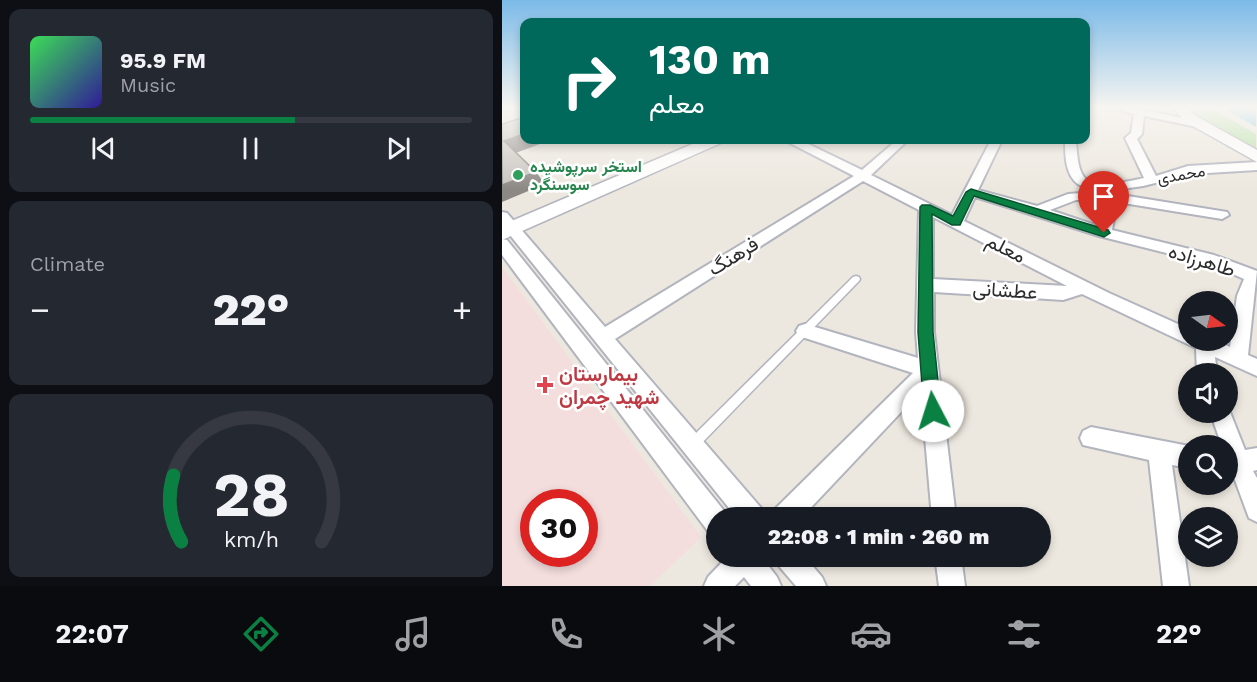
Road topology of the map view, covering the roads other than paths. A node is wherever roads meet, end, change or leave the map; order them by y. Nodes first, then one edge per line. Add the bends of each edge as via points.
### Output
1 (1136, 134) edge
2 (1218, 134) edge
3 (689, 144) edge
4 (705, 144) edge
5 (800, 144) edge
6 (899, 144) edge
7 (994, 144) edge
8 (1071, 144) edge
9 (1256, 157) edge
10 (1256, 166) edge
11 (863, 176) junction
12 (1151, 179) junction
13 (971, 192) junction
14 (1105, 194) junction
15 (926, 207) junction
16 (1038, 211) junction
17 (1222, 215) dead end
18 (956, 222) junction
19 (505, 228) edge
20 (1104, 233) junction
21 (1255, 275) edge
22 (856, 279) dead end
23 (926, 285) junction
24 (1084, 288) junction
25 (805, 331) junction
26 (1178, 332) edge
27 (603, 337) junction
28 (1219, 351) edge
29 (1238, 360) junction
30 (1256, 368) edge
31 (929, 370) junction
32 (1225, 423) edge
33 (1091, 438) dead end
34 (693, 444) junction
35 (1159, 452) junction
36 (1178, 455) edge
37 (1241, 461) edge
38 (706, 507) edge
39 (744, 507) edge
40 (795, 507) edge
41 (943, 507) edge
42 (1256, 510) edge
43 (735, 567) edge
44 (753, 567) edge
45 (797, 567) edge
46 (949, 567) edge
47 (716, 586) edge
48 (768, 586) edge
49 (813, 586) edge
50 (952, 586) edge
51 (1176, 586) edge

1 - 12 street via 1131,138
2 - 9 main road
3 - 19 main road
4 - 19 main road
5 - 11 street, معلم
6 - 11 street, فرهنگ
7 - 13 street
8 - 14 street via 1078,178
10 - 12 street, محمدی via 1188,170
11 - 15 street, معلم
11 - 27 street, فرهنگ
12 - 14 street, محمدی
13 - 16 street, طاهرزاده
13 - 18 street
14 - 16 street via 1061,198
14 - 17 street
14 - 20 street
15 - 18 street, معلم
15 - 23 street
16 - 20 street, طاهرزاده
18 - 24 street, معلم
19 - 27 street
19 - 38 street
20 - 21 street, طاهرزاده via 1214,260
21 - 29 street, طاهرزاده via 1245,296
22 - 25 lane
23 - 24 street, عطشانی via 1063,294
23 - 31 street
24 - 26 street, معلم
25 - 31 street
25 - 34 lane
27 - 34 street
28 - 29 street, معلم
29 - 30 street, معلم
31 - 40 street
31 - 41 street
32 - 37 street
33 - 35 street
34 - 39 street
35 - 36 street
35 - 51 street
37 - 42 street
43 - 47 street
44 - 48 street
45 - 49 street
46 - 50 street

